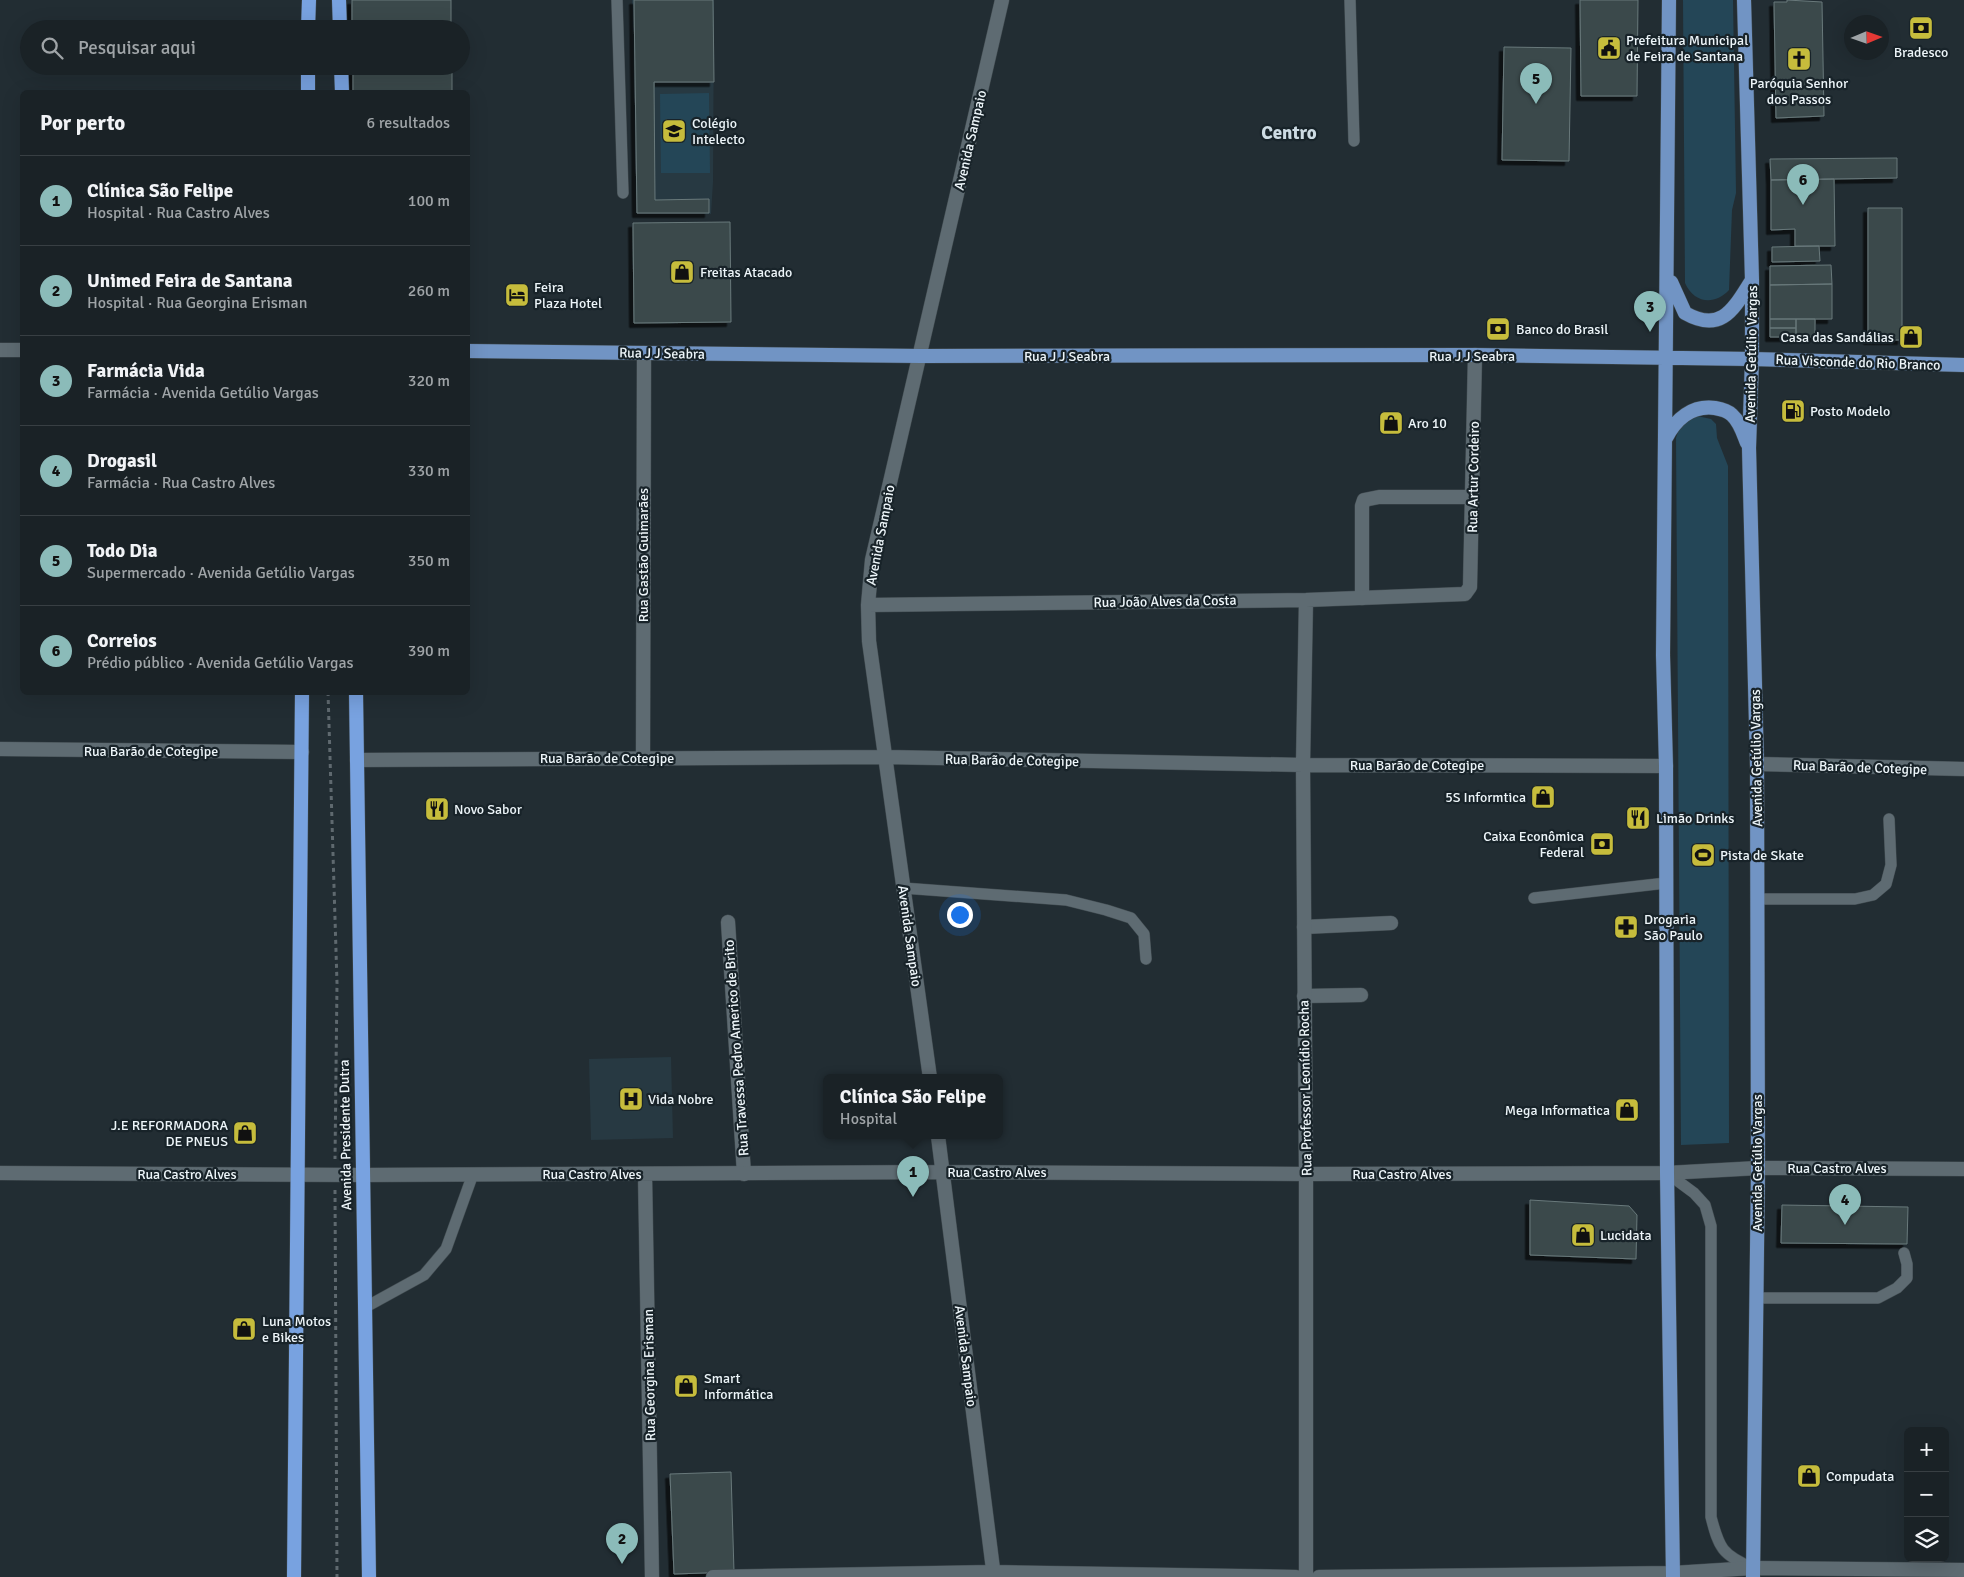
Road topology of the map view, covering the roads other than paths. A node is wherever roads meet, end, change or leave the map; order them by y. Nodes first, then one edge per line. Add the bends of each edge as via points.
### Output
1 (308, 0) edge
2 (339, 0) edge
3 (617, 0) edge
4 (1002, 0) edge
5 (1350, 0) edge
6 (1669, 0) edge
7 (1744, 0) edge
8 (308, 20) edge
9 (340, 20) edge
10 (308, 75) edge
11 (341, 75) edge
12 (308, 90) edge
13 (342, 90) edge
14 (1354, 141) dead end
15 (624, 193) dead end
16 (1668, 274) junction
17 (1752, 280) junction
18 (0, 350) edge
19 (20, 350) edge
20 (470, 351) edge
21 (644, 353) junction
22 (1476, 355) junction
23 (921, 356) junction
24 (1666, 358) junction
25 (1752, 358) junction
26 (1964, 365) edge
27 (1664, 441) junction
28 (1749, 448) junction
29 (1472, 497) junction
30 (1462, 595) joint
31 (1362, 598) junction
32 (1306, 600) junction
33 (868, 605) junction
34 (302, 695) edge
35 (356, 695) edge
36 (0, 749) edge
37 (302, 752) junction
38 (642, 757) junction
39 (885, 757) junction
40 (357, 760) junction
41 (1757, 764) junction
42 (1303, 765) junction
43 (1666, 766) junction
44 (1964, 769) edge
45 (1889, 819) dead end
46 (1666, 883) junction
47 (903, 888) junction
48 (1534, 898) dead end
49 (1757, 899) junction
50 (728, 922) dead end
51 (1391, 923) dead end
52 (1304, 927) junction
53 (1146, 959) dead end
54 (1361, 995) dead end
55 (1304, 996) junction
56 (929, 1074) edge
57 (938, 1139) edge
58 (1758, 1168) junction
59 (1964, 1169) edge
60 (943, 1172) junction
61 (0, 1173) edge
62 (1666, 1173) junction
63 (297, 1174) junction
64 (473, 1174) junction
65 (645, 1174) junction
66 (744, 1174) junction
67 (1306, 1174) junction
68 (362, 1175) junction
69 (1904, 1253) dead end
70 (1756, 1298) junction
71 (364, 1308) junction
72 (1964, 1570) edge
73 (1753, 1572) edge
74 (994, 1575) edge
75 (1673, 1575) edge
76 (1159, 1576) edge
77 (294, 1577) edge
78 (369, 1577) edge
79 (652, 1577) edge
80 (713, 1577) edge
81 (1296, 1577) edge
82 (1306, 1577) edge
83 (1320, 1577) edge

1 - 8 highway
2 - 9 highway
3 - 15 lane
4 - 23 street, Avenida Sampaio
5 - 14 lane
6 - 16 main road
7 - 17 main road, Avenida Getúlio Vargas
10 - 12 highway
11 - 13 highway
16 - 17 main road via 1685,313 1704,320 1714,320 1732,310
16 - 24 main road
17 - 25 main road, Avenida Getúlio Vargas
18 - 19 street
20 - 21 main road, Rua J J Seabra
21 - 23 main road, Rua J J Seabra
21 - 38 street, Rua Gastão Guimarães
22 - 23 main road, Rua J J Seabra
22 - 24 main road, Rua J J Seabra
22 - 29 street, Rua Artur Cordeiro
23 - 33 street, Avenida Sampaio via 872,560
24 - 25 main road, Rua J J Seabra
24 - 27 main road
25 - 26 main road, Rua Visconde do Rio Branco
25 - 28 main road, Avenida Getúlio Vargas
27 - 28 main road via 1672,426 1687,413 1697,408 1721,408 1732,414
27 - 43 main road
28 - 41 main road, Avenida Getúlio Vargas
29 - 30 street, Rua Artur Cordeiro via 1470,587
29 - 31 street via 1364,500
30 - 31 street, Rua João Alves da Costa
31 - 32 street, Rua João Alves da Costa
32 - 33 street, Rua João Alves da Costa
32 - 42 street, Rua Professor Leonídio Rocha
33 - 39 street, Avenida Sampaio via 869,642
34 - 37 highway
35 - 40 highway, Avenida Presidente Dutra
36 - 37 street, Rua Barão de Cotegipe
37 - 63 highway
38 - 39 street, Rua Barão de Cotegipe
38 - 40 street, Rua Barão de Cotegipe
39 - 42 street, Rua Barão de Cotegipe
39 - 47 street, Avenida Sampaio
40 - 68 highway, Avenida Presidente Dutra
41 - 44 street, Rua Barão de Cotegipe
41 - 49 main road, Avenida Getúlio Vargas
42 - 43 street, Rua Barão de Cotegipe
42 - 52 street, Rua Professor Leonídio Rocha
43 - 46 main road
45 - 49 lane via 1891,865 1886,884 1873,895 1855,899
46 - 48 lane
46 - 62 main road
47 - 53 lane via 1066,900 1106,910 1131,918 1144,934
47 - 56 street, Avenida Sampaio
49 - 58 main road, Avenida Getúlio Vargas
50 - 66 street, Rua Travessa Pedro Americo de Brito
51 - 52 street
52 - 55 street, Rua Professor Leonídio Rocha
54 - 55 street
55 - 67 street, Rua Professor Leonídio Rocha
57 - 60 street, Avenida Sampaio
58 - 59 street, Rua Castro Alves
58 - 62 street, Rua Castro Alves
58 - 70 main road, Avenida Getúlio Vargas
60 - 66 street, Rua Castro Alves
60 - 67 street, Rua Castro Alves
60 - 74 street, Avenida Sampaio
61 - 63 street, Rua Castro Alves
62 - 67 street, Rua Castro Alves
62 - 73 lane via 1705,1205 1711,1226 1712,1517 1718,1542 1734,1560
62 - 75 main road
63 - 68 street, Rua Castro Alves
63 - 77 highway
64 - 65 street, Rua Castro Alves
64 - 68 street, Rua Castro Alves
64 - 71 lane via 446,1249 424,1275
65 - 66 street, Rua Castro Alves
65 - 79 street, Rua Georgina Erisman
67 - 82 street, Rua Professor Leonídio Rocha
68 - 71 highway, Avenida Presidente Dutra
69 - 70 lane via 1907,1278 1897,1288 1878,1298
70 - 73 main road, Avenida Getúlio Vargas
71 - 78 highway, Avenida Presidente Dutra
72 - 73 street
73 - 75 street
74 - 76 street
74 - 80 street
75 - 83 street
76 - 81 street

